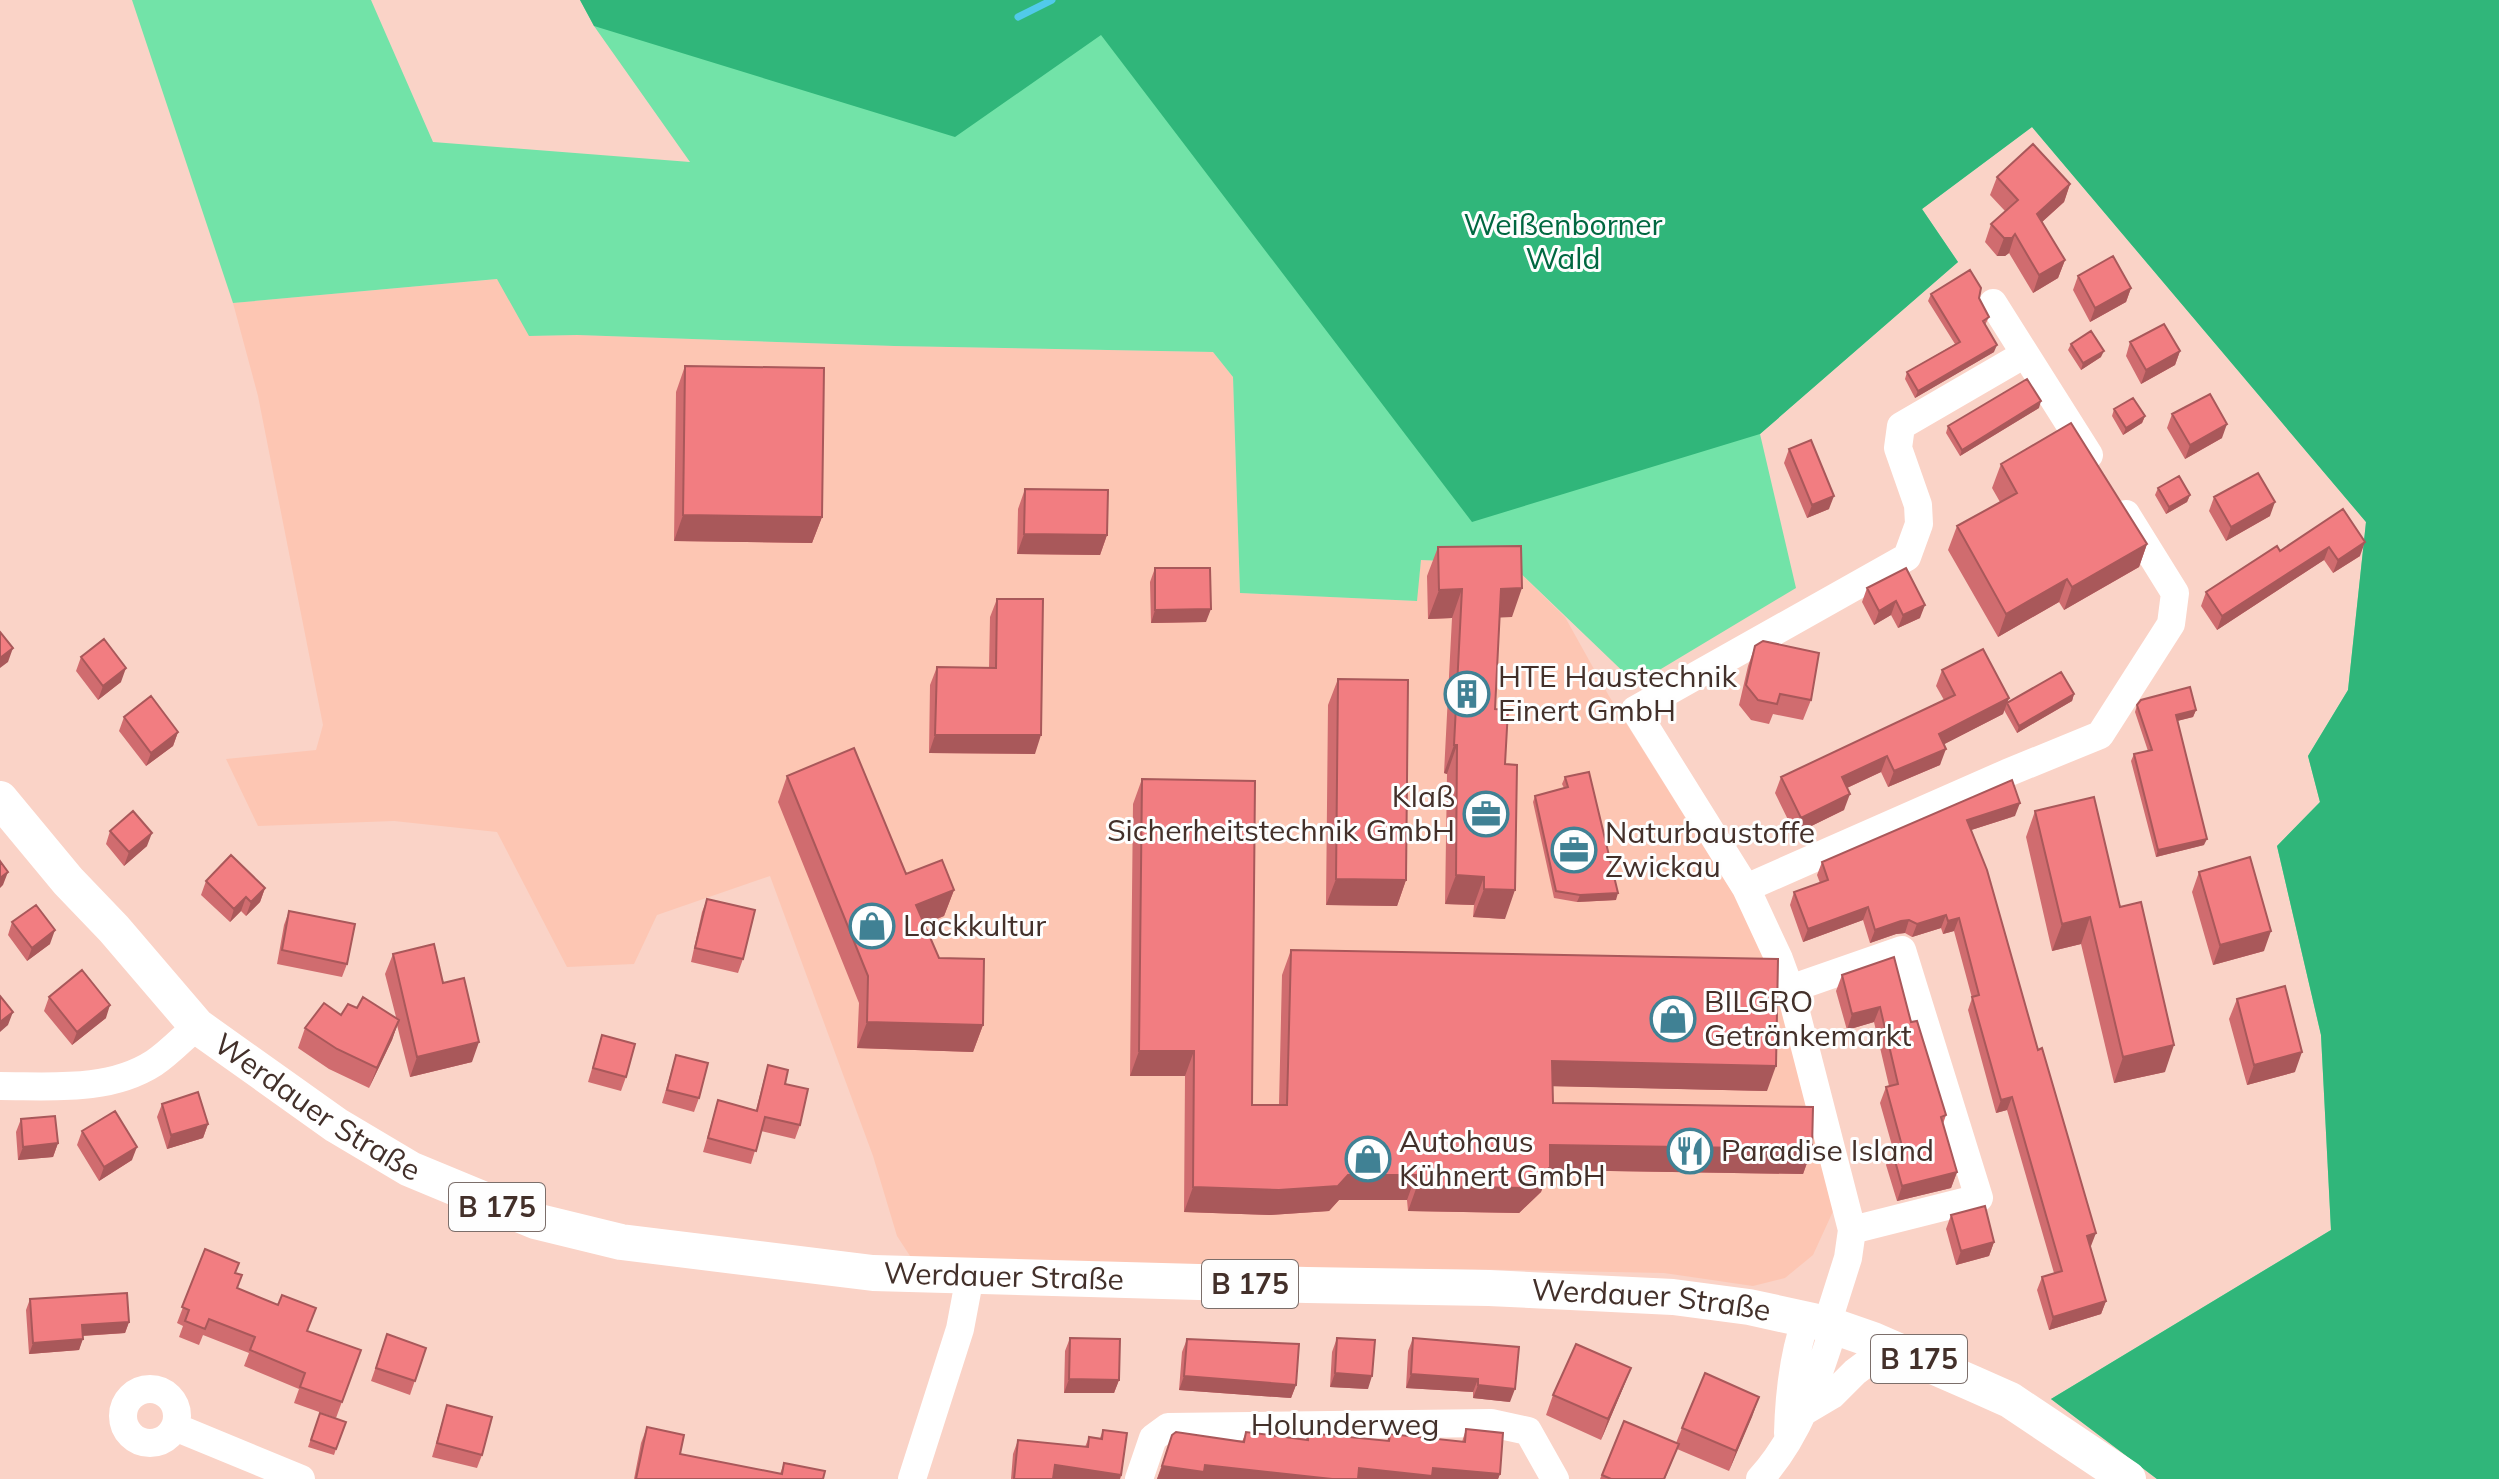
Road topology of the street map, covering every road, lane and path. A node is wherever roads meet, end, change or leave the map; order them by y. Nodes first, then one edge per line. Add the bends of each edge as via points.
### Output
1 (1993, 303) dead end
2 (2025, 354) junction
3 (0, 799) edge
4 (1746, 888) junction
5 (1790, 989) junction
6 (197, 1026) junction
7 (0, 1086) edge
8 (1852, 1230) junction
9 (970, 1276) junction
10 (1822, 1323) junction
11 (1908, 1354) junction
12 (1805, 1411) junction
13 (175, 1427) dead end
14 (1788, 1438) junction
15 (301, 1479) edge
16 (912, 1479) edge
17 (1139, 1479) edge
18 (1555, 1479) edge
19 (1760, 1479) edge
20 (2128, 1479) edge

1 - 2 street
2 - 4 street via 1901,426 1898,448 1918,505 1919,524 1907,557 1635,710
2 - 4 street via 2175,593 2171,624 2100,735
3 - 6 main road, Werdauer Straße / B 175
4 - 5 street
5 - 8 street
5 - 8 street via 1902,950 1979,1198
6 - 7 street via 155,1062 126,1078 89,1085
6 - 9 main road, Werdauer Straße / B 175 via 336,1125 410,1169 535,1221 621,1242 701,1253 873,1273
8 - 10 street via 1848,1258
9 - 10 main road, Werdauer Straße / B 175 via 1673,1297
9 - 16 street via 960,1329
10 - 11 main road, Werdauer Straße / B 175
10 - 12 street via 1815,1388
10 - 14 street via 1796,1347
11 - 12 street via 1867,1363
11 - 20 main road, Werdauer Straße / B 175 via 2010,1400
12 - 14 street
13 - 15 street
14 - 19 street
17 - 18 street, Holunderweg via 1153,1438 1168,1427 1491,1423 1528,1431

